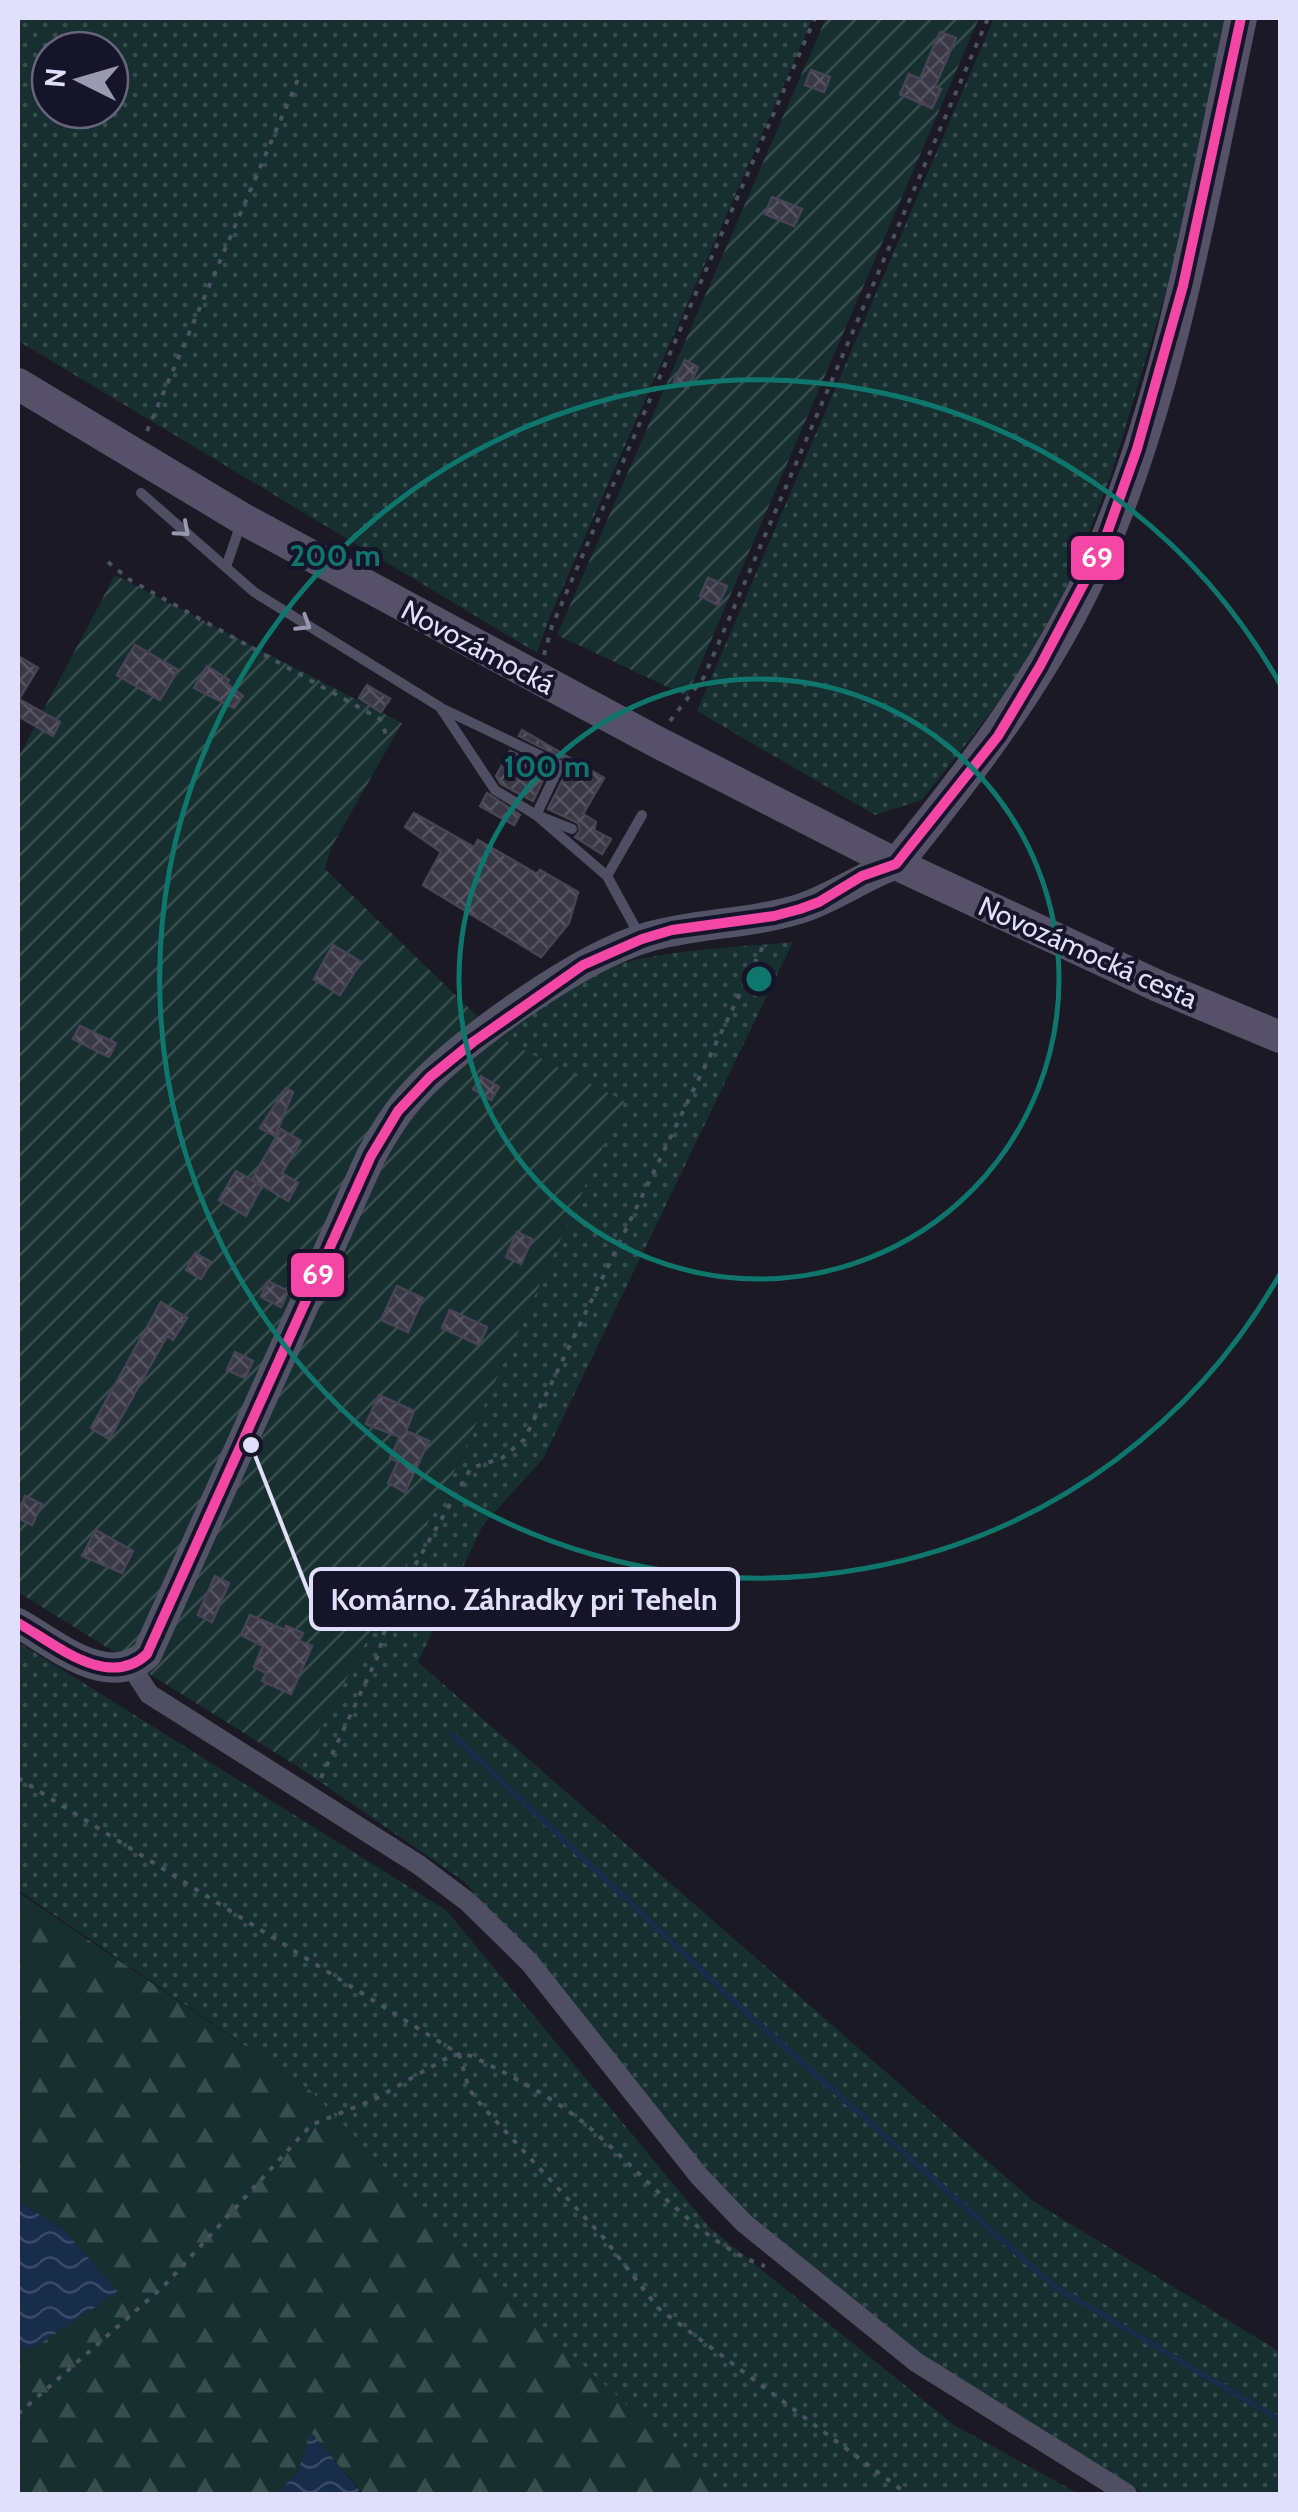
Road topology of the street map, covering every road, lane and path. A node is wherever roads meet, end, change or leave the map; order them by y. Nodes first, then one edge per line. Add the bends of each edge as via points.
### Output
1 (814, 18) edge
2 (988, 18) edge
3 (1240, 18) edge
4 (299, 76) dead end
5 (18, 384) edge
6 (136, 454) junction
7 (141, 494) dead end
8 (242, 519) junction
9 (108, 562) dead end
10 (226, 567) junction
11 (537, 678) junction
12 (440, 708) junction
13 (388, 737) dead end
14 (655, 741) junction
15 (536, 815) junction
16 (642, 815) dead end
17 (572, 828) dead end
18 (606, 847) dead end
19 (620, 855) junction
20 (896, 864) junction
21 (607, 876) junction
22 (774, 916) junction
23 (642, 939) junction
24 (1280, 1037) edge
25 (18, 1623) edge
26 (131, 1666) junction
27 (18, 1778) edge
28 (313, 1796) junction
29 (460, 2054) junction
30 (795, 2267) junction
31 (18, 2414) edge
32 (907, 2494) edge
33 (1127, 2494) edge

1 - 11 path via 552,626
2 - 14 path via 704,677
3 - 20 main road via 1178,304 1100,553 998,736
4 - 6 path
5 - 6 main road, Novozámocká
6 - 8 main road, Novozámocká
7 -> 10 lane
8 - 10 lane
8 - 11 main road, Novozámocká
9 - 13 path via 380,719
10 -> 12 lane via 254,592
11 - 14 main road, Novozámocká
12 - 15 lane via 495,790
12 - 15 lane via 560,765
14 - 20 main road, Novozámocká
15 - 17 lane
15 - 21 lane
16 - 19 lane
18 - 19 lane
19 - 21 lane
20 - 22 street
20 - 24 main road, Novozámocká cesta
21 - 23 lane
22 - 23 street
22 - 28 path via 524,1440 502,1458 471,1468 392,1606 377,1658
23 - 26 street via 550,986 430,1076 398,1111 371,1156 155,1642
25 - 26 street via 98,1668
26 - 28 street via 149,1694
27 - 29 path
28 - 30 street via 493,1924 698,2176
29 - 30 path via 550,2097 722,2246 771,2268
29 - 31 path via 311,2125 164,2286
29 - 32 path via 482,2106 603,2237 658,2308
30 - 33 street via 946,2382

